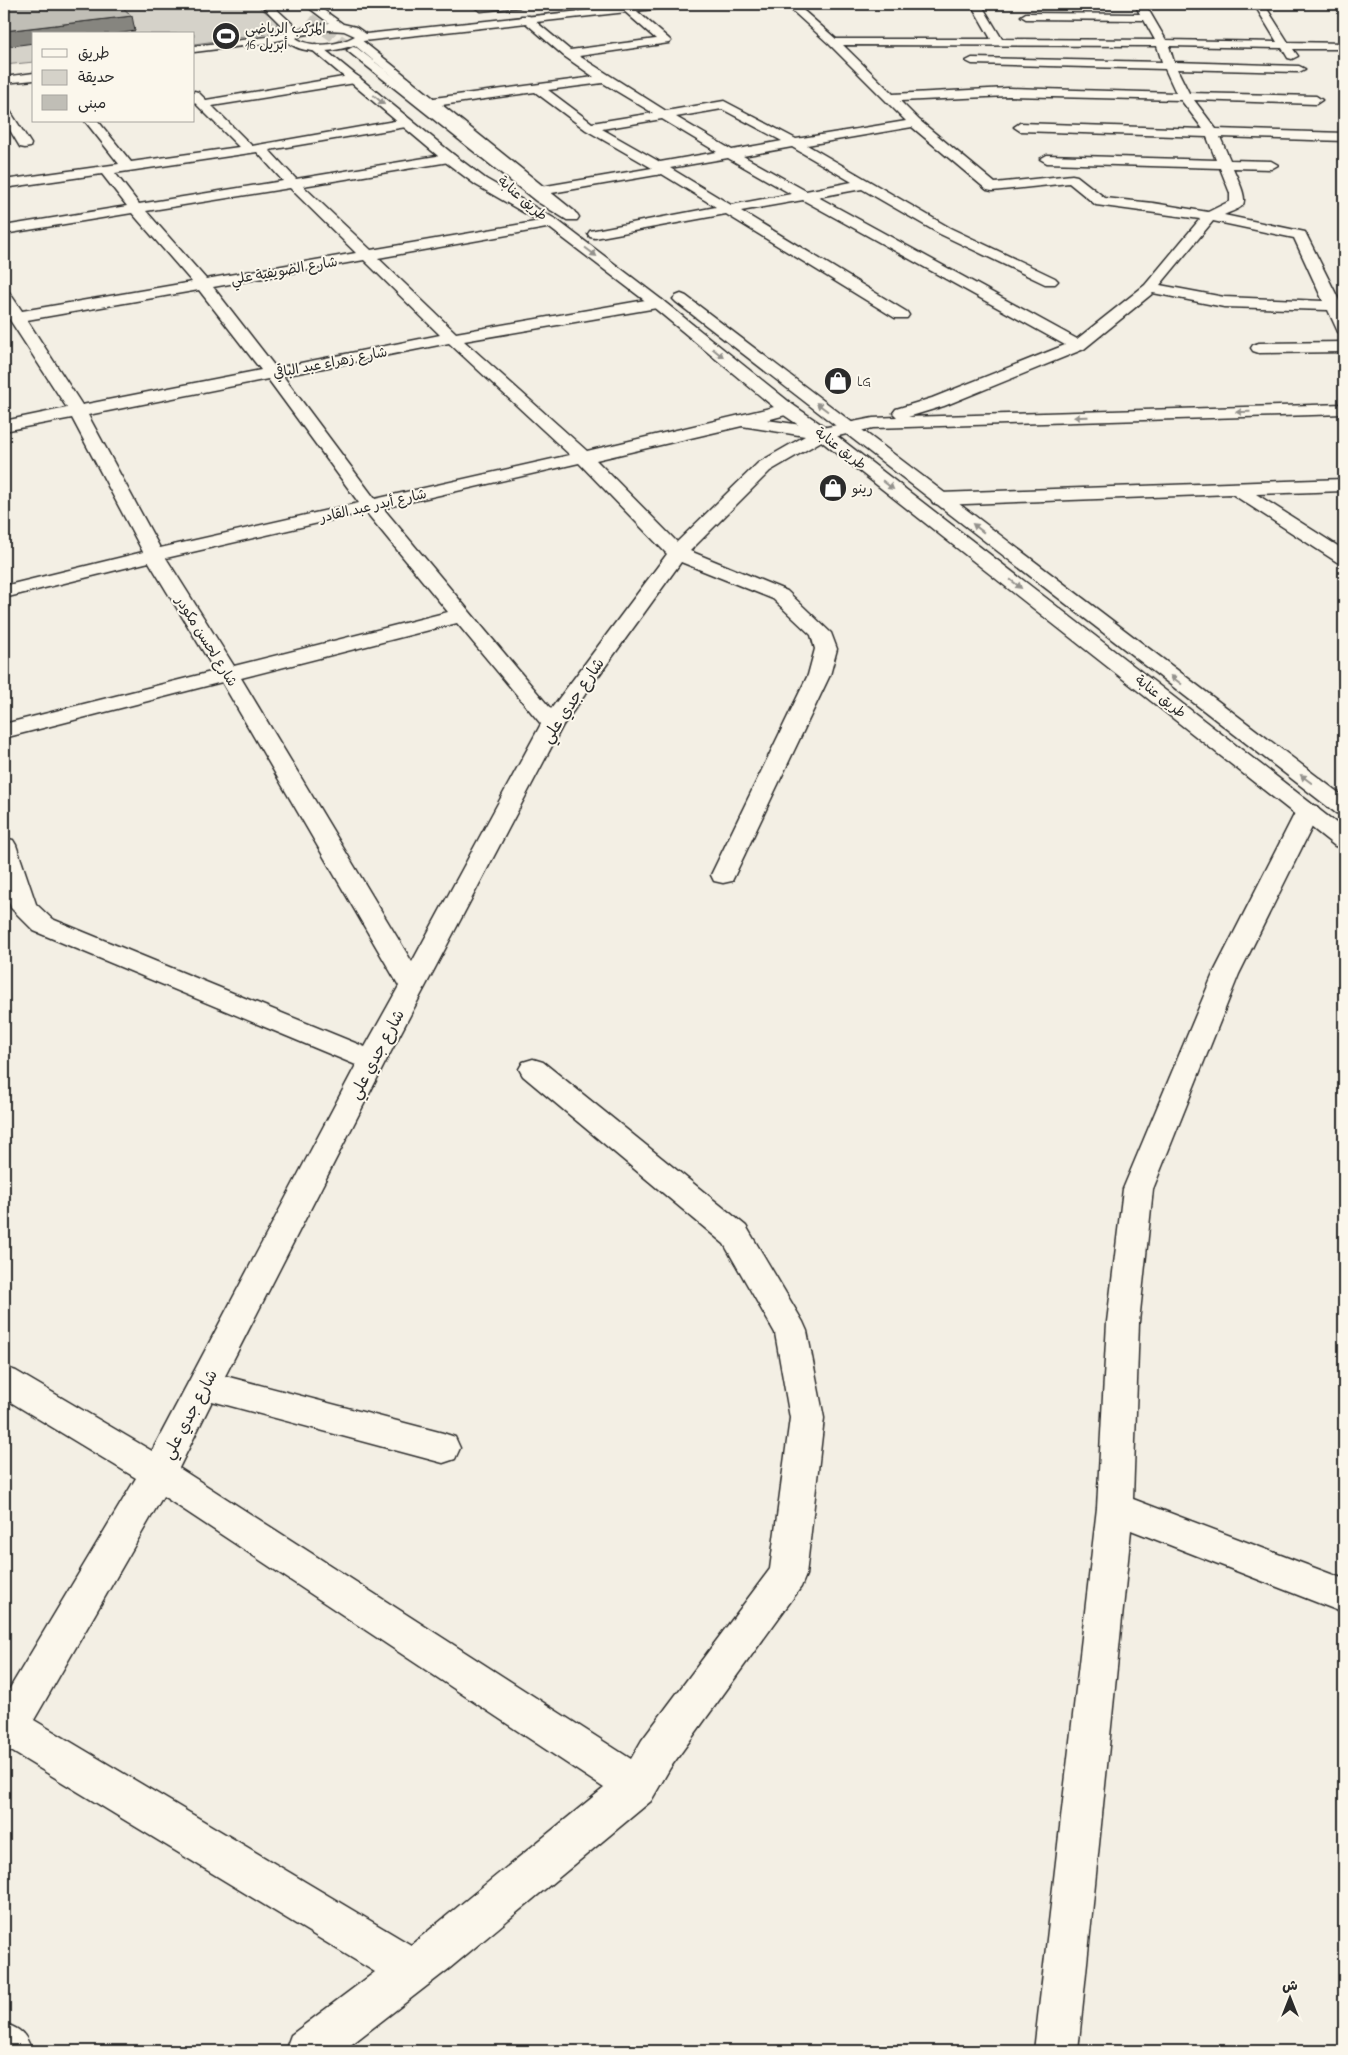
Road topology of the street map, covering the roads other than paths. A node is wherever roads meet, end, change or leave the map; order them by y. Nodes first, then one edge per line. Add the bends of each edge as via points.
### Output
1 (265, 4) edge
2 (279, 4) edge
3 (309, 4) edge
4 (519, 4) edge
5 (593, 4) edge
6 (672, 4) edge
7 (790, 4) edge
8 (976, 4) edge
9 (1140, 4) edge
10 (1259, 4) edge
11 (481, 8) dead end
12 (627, 8) junction
13 (1026, 16) dead end
14 (1148, 17) junction
15 (525, 18) junction
16 (287, 22) junction
17 (384, 27) junction
18 (297, 33) junction
19 (348, 37) junction
20 (252, 42) junction
21 (832, 42) junction
22 (940, 42) junction
23 (998, 42) junction
24 (1162, 43) junction
25 (1286, 45) junction
26 (315, 46) junction
27 (1344, 46) edge
28 (195, 49) edge
29 (568, 54) junction
30 (195, 57) edge
31 (972, 61) junction
32 (1169, 65) junction
33 (32, 67) edge
34 (4, 70) edge
35 (32, 76) edge
36 (1303, 76) junction
37 (355, 79) junction
38 (606, 79) junction
39 (4, 80) edge
40 (539, 88) junction
41 (1008, 92) junction
42 (195, 95) edge
43 (1184, 96) junction
44 (889, 98) junction
45 (434, 102) junction
46 (203, 104) junction
47 (4, 111) edge
48 (665, 115) junction
49 (91, 122) edge
50 (1329, 122) dead end
51 (406, 123) junction
52 (916, 123) junction
53 (590, 127) junction
54 (1020, 127) dead end
55 (1211, 131) junction
56 (1340, 136) edge
57 (794, 143) junction
58 (25, 144) dead end
59 (255, 149) junction
60 (1344, 152) edge
61 (728, 154) junction
62 (448, 158) junction
63 (1047, 159) dead end
64 (1225, 164) junction
65 (1271, 165) dead end
66 (127, 166) junction
67 (662, 168) junction
68 (106, 170) junction
69 (293, 183) junction
70 (4, 184) edge
71 (865, 184) junction
72 (540, 191) junction
73 (802, 196) junction
74 (136, 209) junction
75 (728, 209) junction
76 (1210, 216) junction
77 (572, 217) junction
78 (552, 223) junction
79 (4, 230) edge
80 (596, 234) junction
81 (367, 256) junction
82 (1050, 281) dead end
83 (203, 285) junction
84 (1150, 288) junction
85 (4, 295) edge
86 (657, 303) junction
87 (1334, 306) junction
88 (901, 315) dead end
89 (16, 317) junction
90 (1344, 329) edge
91 (452, 338) junction
92 (1078, 346) junction
93 (1344, 347) edge
94 (1259, 348) dead end
95 (272, 373) junction
96 (787, 409) junction
97 (1344, 410) edge
98 (77, 411) junction
99 (742, 421) junction
100 (1344, 422) edge
101 (4, 426) edge
102 (848, 427) junction
103 (869, 432) junction
104 (822, 433) junction
105 (583, 457) junction
106 (1344, 486) edge
107 (1236, 489) junction
108 (940, 499) junction
109 (371, 506) junction
110 (677, 553) junction
111 (154, 555) junction
112 (1344, 558) edge
113 (4, 592) edge
114 (462, 615) junction
115 (228, 674) junction
116 (552, 724) junction
117 (4, 731) edge
118 (1344, 808) edge
119 (1308, 811) junction
120 (1344, 841) edge
121 (4, 845) edge
122 (723, 875) dead end
123 (9, 878) edge
124 (412, 985) junction
125 (372, 1061) junction
126 (533, 1069) dead end
127 (4, 1381) edge
128 (204, 1386) junction
129 (443, 1448) dead end
130 (158, 1473) junction
131 (1116, 1508) junction
132 (1344, 1596) edge
133 (6, 1731) edge
134 (637, 1787) junction
135 (412, 1970) junction
136 (4, 2045) edge
137 (10, 2051) edge
138 (307, 2051) edge
139 (1056, 2051) edge

1 - 16 main road
2 - 18 main road
3 - 19 main road, طريق عنابة
4 - 11 main road
5 - 17 main road
6 - 12 main road
7 - 21 main road
8 - 23 main road
9 - 14 main road
10 - 25 main road
12 - 15 main road
12 - 29 main road via 665,41
13 - 14 main road
14 - 24 main road
15 - 19 main road
15 - 29 main road
16 - 18 main road
16 - 20 main road via 276,32
17 - 19 main road
17 - 19 main road via 358,27
18 - 19 main road via 317,28
18 - 20 main road
18 - 26 main road
18 - 30 main road
19 - 26 main road via 343,45
19 - 45 main road
19 - 77 main road, طريق عنابة via 534,192
19 - 78 main road, طريق عنابة via 456,140
20 - 28 main road
21 - 22 main road
21 - 44 main road
22 - 23 main road
22 - 31 main road
23 - 24 main road
24 - 25 main road
24 - 32 main road
25 - 27 main road
25 - 36 main road
26 - 37 main road
29 - 38 main road
31 - 32 main road
31 - 41 main road
32 - 36 main road
32 - 43 main road
33 - 34 main road
35 - 39 main road
36 - 43 main road via 1319,104
37 - 46 main road
37 -> 51 main road
38 - 40 main road
38 - 48 main road
40 - 45 main road
40 - 53 main road
41 - 43 main road
41 - 44 main road
42 - 46 main road
43 - 55 main road
44 - 52 main road
45 - 72 main road
46 - 59 main road
47 - 58 main road
48 - 53 main road
48 - 57 main road via 724,105
48 - 61 main road
49 - 66 main road
50 - 56 main road
51 - 59 main road
51 - 62 main road
52 - 57 main road
52 - 76 main road via 992,187 1072,179 1101,202
53 - 67 main road
54 - 55 main road
55 - 56 main road
55 - 64 main road
56 - 60 main road
57 - 61 main road
57 - 71 main road
59 - 66 main road
59 - 69 main road
61 - 67 main road
61 - 73 main road
62 - 69 main road
62 - 78 main road via 481,182
63 - 64 main road
64 - 65 main road
64 - 76 main road via 1237,193 1236,203
66 - 68 main road
67 - 72 main road
67 - 75 main road
68 - 70 main road
68 - 74 main road
69 - 74 main road
69 - 81 main road
71 - 73 main road
71 - 82 main road via 945,230
72 - 77 main road
73 - 75 main road
73 - 92 main road
74 - 79 main road
74 - 83 main road
75 - 80 main road
75 - 88 main road
76 - 84 main road
76 - 87 main road via 1300,235
77 - 80 main road, طريق عنابة
78 - 81 main road, شارع الضويفية علي
78 -> 86 main road, طريق عنابة
102 -> 80 main road, طريق عنابة
81 - 83 main road, شارع الضويفية علي
81 - 91 main road
83 - 89 main road, شارع الضويفية علي
83 - 95 main road
84 - 87 main road via 1224,302
84 - 92 main road
85 - 89 main road, شارع لحسن مكودر
86 - 91 main road, شارع زهراء عبد الباقي
86 -> 96 main road, طريق عنابة
87 - 90 main road
89 - 98 main road, شارع لحسن مكودر
91 - 95 main road, شارع زهراء عبد الباقي
91 - 105 main road
92 - 103 main road
93 - 94 main road
95 - 98 main road, شارع زهراء عبد الباقي
95 - 109 main road
96 - 99 main road, شارع أبدر عبد القادر
96 - 104 main road, طريق عنابة
97 -> 103 main road
98 - 101 main road, شارع زهراء عبد الباقي
98 - 111 main road, شارع لحسن مكودر
99 - 104 main road, شارع أبدر عبد القادر
99 - 105 main road, شارع أبدر عبد القادر
100 - 103 main road
102 - 103 main road, طريق عنابة
102 - 104 main road
103 - 104 main road, شارع أبدر عبد القادر
103 - 108 main road, طريق عنابة
104 - 110 main road, شارع جدي علي via 764,468
104 -> 119 main road, طريق عنابة
105 - 109 main road, شارع أبدر عبد القادر
105 - 110 main road
106 - 107 main road
107 - 108 main road
107 - 112 main road
118 -> 108 main road, طريق عنابة
109 - 111 main road, شارع أبدر عبد القادر
109 - 114 main road
110 - 116 main road, شارع جدي علي
110 - 122 main road via 780,595 821,633 826,650 819,675
111 - 113 main road, شارع أبدر عبد القادر
111 - 115 main road, شارع لحسن مكودر
114 - 115 main road
114 - 116 main road
115 - 117 main road
115 - 124 main road, شارع لحسن مكودر
116 - 124 main road, شارع جدي علي
119 - 120 main road, طريق عنابة
119 - 131 main road via 1226,974 1138,1190 1123,1322
121 - 123 main road
123 - 125 main road via 24,908 43,925
124 - 125 main road, شارع جدي علي
125 - 128 main road, شارع جدي علي
126 - 134 main road via 735,1235 791,1331 807,1418 788,1575 656,1754
127 - 130 main road
128 - 129 main road
128 - 130 main road, شارع جدي علي
130 - 133 main road, شارع جدي علي
130 - 134 main road
131 - 132 main road
131 - 139 main road
133 - 135 main road
134 - 135 main road
135 - 138 main road
136 - 137 main road

